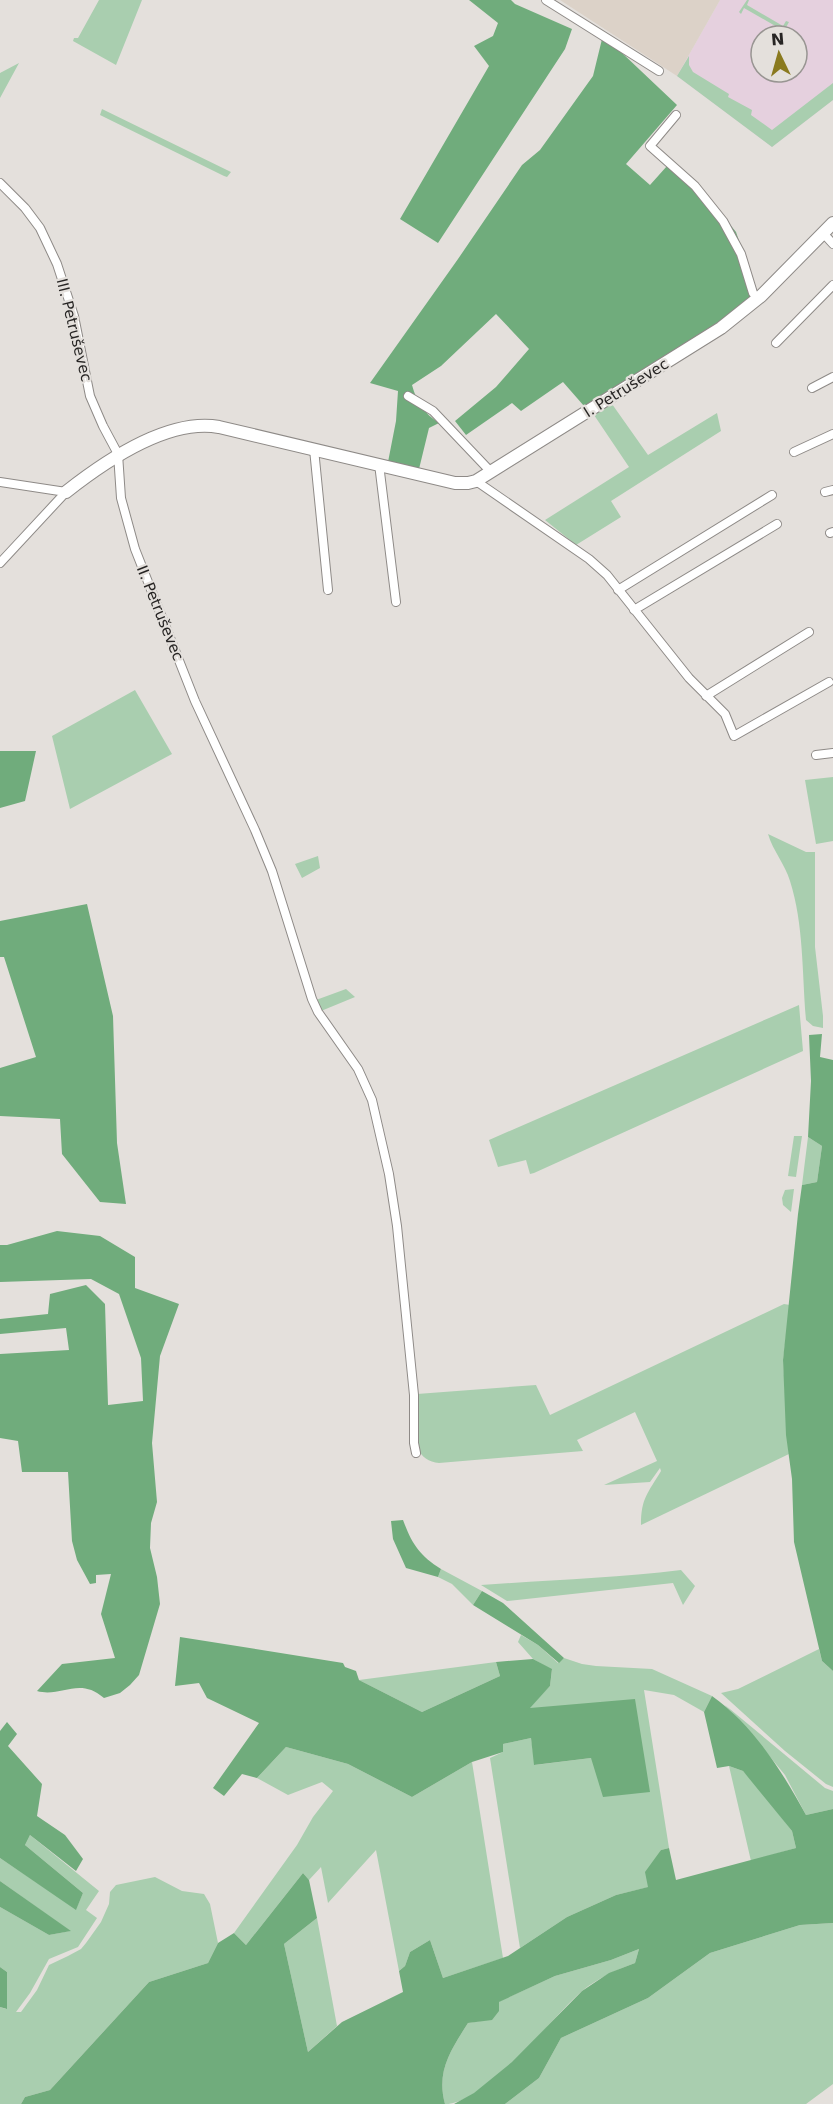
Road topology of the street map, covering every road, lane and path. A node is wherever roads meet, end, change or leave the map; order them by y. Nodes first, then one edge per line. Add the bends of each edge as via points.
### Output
1 (546, 0) edge
2 (658, 71) dead end
3 (676, 115) dead end
4 (0, 183) edge
5 (833, 223) edge
6 (823, 233) junction
7 (833, 244) edge
8 (833, 285) edge
9 (758, 299) junction
10 (776, 343) dead end
11 (833, 377) edge
12 (812, 388) dead end
13 (408, 396) dead end
14 (833, 434) edge
15 (314, 449) junction
16 (794, 452) dead end
17 (118, 454) junction
18 (379, 464) junction
19 (491, 472) junction
20 (476, 480) junction
21 (0, 482) edge
22 (66, 492) junction
23 (772, 495) dead end
24 (777, 524) dead end
25 (0, 563) edge
26 (328, 590) dead end
27 (618, 590) junction
28 (396, 602) dead end
29 (634, 610) junction
30 (809, 632) dead end
31 (829, 682) dead end
32 (706, 696) junction
33 (833, 753) edge
34 (816, 755) dead end
35 (416, 1453) dead end

1 - 2 street
3 - 9 street via 650,146 695,186 723,221
4 - 17 street, III. Petruševec via 25,208 48,242 74,316 90,396
5 - 6 street, I. Petruševec
6 - 7 street
6 - 9 street, I. Petruševec
8 - 10 street
9 - 19 street, I. Petruševec via 721,328
11 - 12 street
13 - 19 street via 433,411
14 - 16 street
15 - 17 street, I. Petruševec via 203,426 167,434
15 - 18 street, I. Petruševec
15 - 26 street
17 - 22 street, I. Petruševec
17 - 35 street, II. Petruševec via 120,498 135,549 195,701 272,871 312,999 358,1069 372,1100 397,1226
18 - 20 street, I. Petruševec via 455,483
18 - 28 street
19 - 20 street, I. Petruševec
20 - 27 street via 589,559
21 - 22 street
22 - 25 street, I. Petruševec
23 - 27 street
24 - 29 street
27 - 29 street
29 - 32 street
30 - 32 street
31 - 32 street via 735,736 725,714
33 - 34 street

